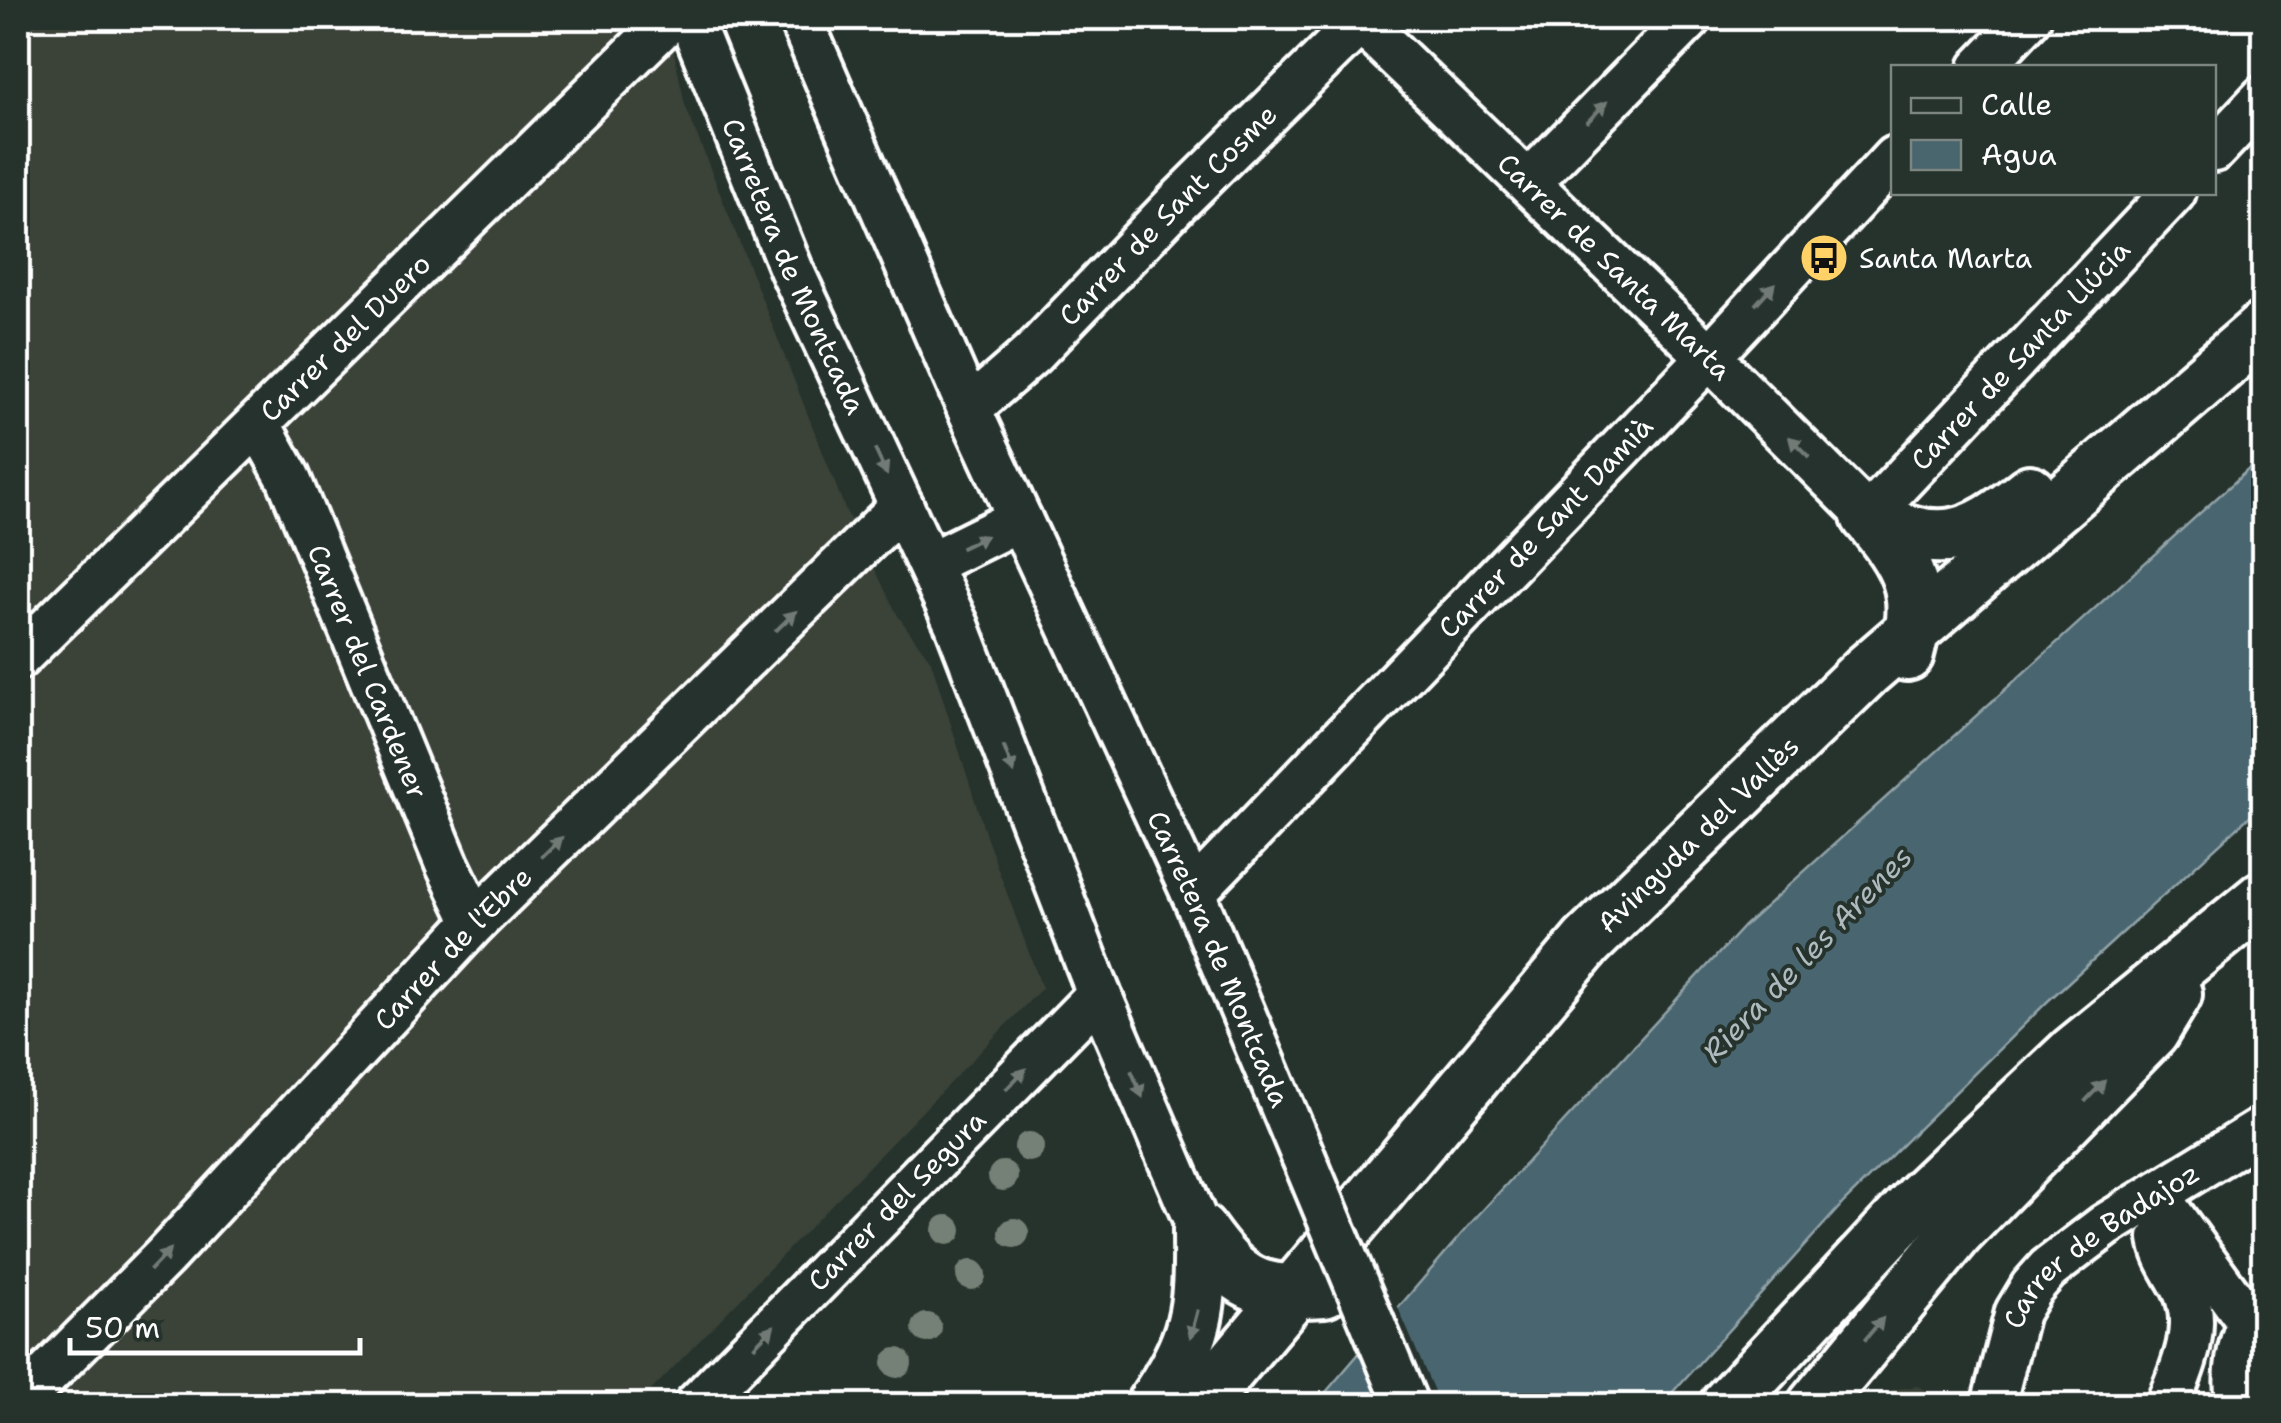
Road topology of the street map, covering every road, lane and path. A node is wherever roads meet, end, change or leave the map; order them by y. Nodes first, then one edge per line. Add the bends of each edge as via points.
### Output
1 (671, 18) edge
2 (694, 18) edge
3 (800, 18) edge
4 (1690, 18) edge
5 (2029, 18) edge
6 (1361, 19) edge
7 (1984, 65) edge
8 (2264, 97) edge
9 (2216, 148) edge
10 (1891, 161) edge
11 (1528, 182) junction
12 (2171, 195) edge
13 (2264, 294) edge
14 (2264, 328) edge
15 (1709, 357) junction
16 (2264, 376) edge
17 (968, 410) junction
18 (258, 422) junction
19 (902, 506) junction
20 (1868, 516) junction
21 (1020, 520) junction
22 (928, 564) junction
23 (1914, 630) junction
24 (18, 658) edge
25 (1884, 697) junction
26 (1193, 894) junction
27 (2264, 897) edge
28 (475, 922) junction
29 (2203, 948) junction
30 (1099, 994) junction
31 (2264, 1128) edge
32 (2165, 1207) junction
33 (1200, 1231) junction
34 (1316, 1290) junction
35 (2256, 1313) edge
36 (18, 1404) edge
37 (696, 1406) edge
38 (1152, 1406) edge
39 (1198, 1406) edge
40 (1242, 1406) edge
41 (1407, 1406) edge
42 (1726, 1406) edge
43 (1814, 1406) edge
44 (1993, 1406) edge
45 (2168, 1406) edge
46 (2238, 1406) edge

1 - 18 street, Carrer del Duero
2 -> 19 street, Carretera de Montcada via 791,268
3 - 17 street, Carretera de Montcada
11 -> 4 street
5 - 7 street
6 - 11 street, Carrer de Santa Marta
6 - 17 street, Carrer de Sant Cosme via 1032,354
8 - 9 street
15 -> 10 street, Carrer de Sant Damià
11 - 15 street, Carrer de Santa Marta
12 - 20 street, Carrer de Santa Llúcia
13 - 20 main road via 1994,522 1960,536 1922,536
14 - 23 main road, Avinguda del Vallès
20 -> 15 street, Carrer de Santa Marta
15 - 26 street, Carrer de Sant Damià
16 - 25 main road, Avinguda del Vallès
17 - 21 street, Carretera de Montcada
18 - 24 street, Carrer del Duero
18 - 28 street, Carrer del Cardener via 288,477
19 - 22 street, Carretera de Montcada
28 -> 19 street, Carrer de l'Ebre
20 - 23 main road via 1911,579
22 -> 21 street
21 - 26 street, Carretera de Montcada
22 -> 30 street, Carretera de Montcada
23 - 25 main road
23 - 34 main road, Avinguda del Vallès via 1587,942 1527,1010
25 - 34 main road, Avinguda del Vallès via 1650,916
26 - 41 street, Carretera de Montcada, bridge
27 - 29 main road
36 -> 28 street, Carrer de l'Ebre
29 - 42 main road via 2072,1053 1933,1185
43 -> 29 main road via 1957,1232 2152,1032
30 -> 33 street, Carretera de Montcada
37 -> 30 street, Carrer del Segura
31 - 32 street, Carrer de Badajoz
32 - 35 street
32 - 44 street, Carrer de Badajoz via 2064,1254 2032,1287 2007,1344
32 - 45 street via 2162,1250 2187,1294 2192,1326
33 - 34 main road via 1239,1278 1266,1288
33 -> 38 main road via 1193,1334
34 - 39 main road, Avinguda del Vallès
34 - 40 main road, Avinguda del Vallès
35 - 46 street via 2239,1367

